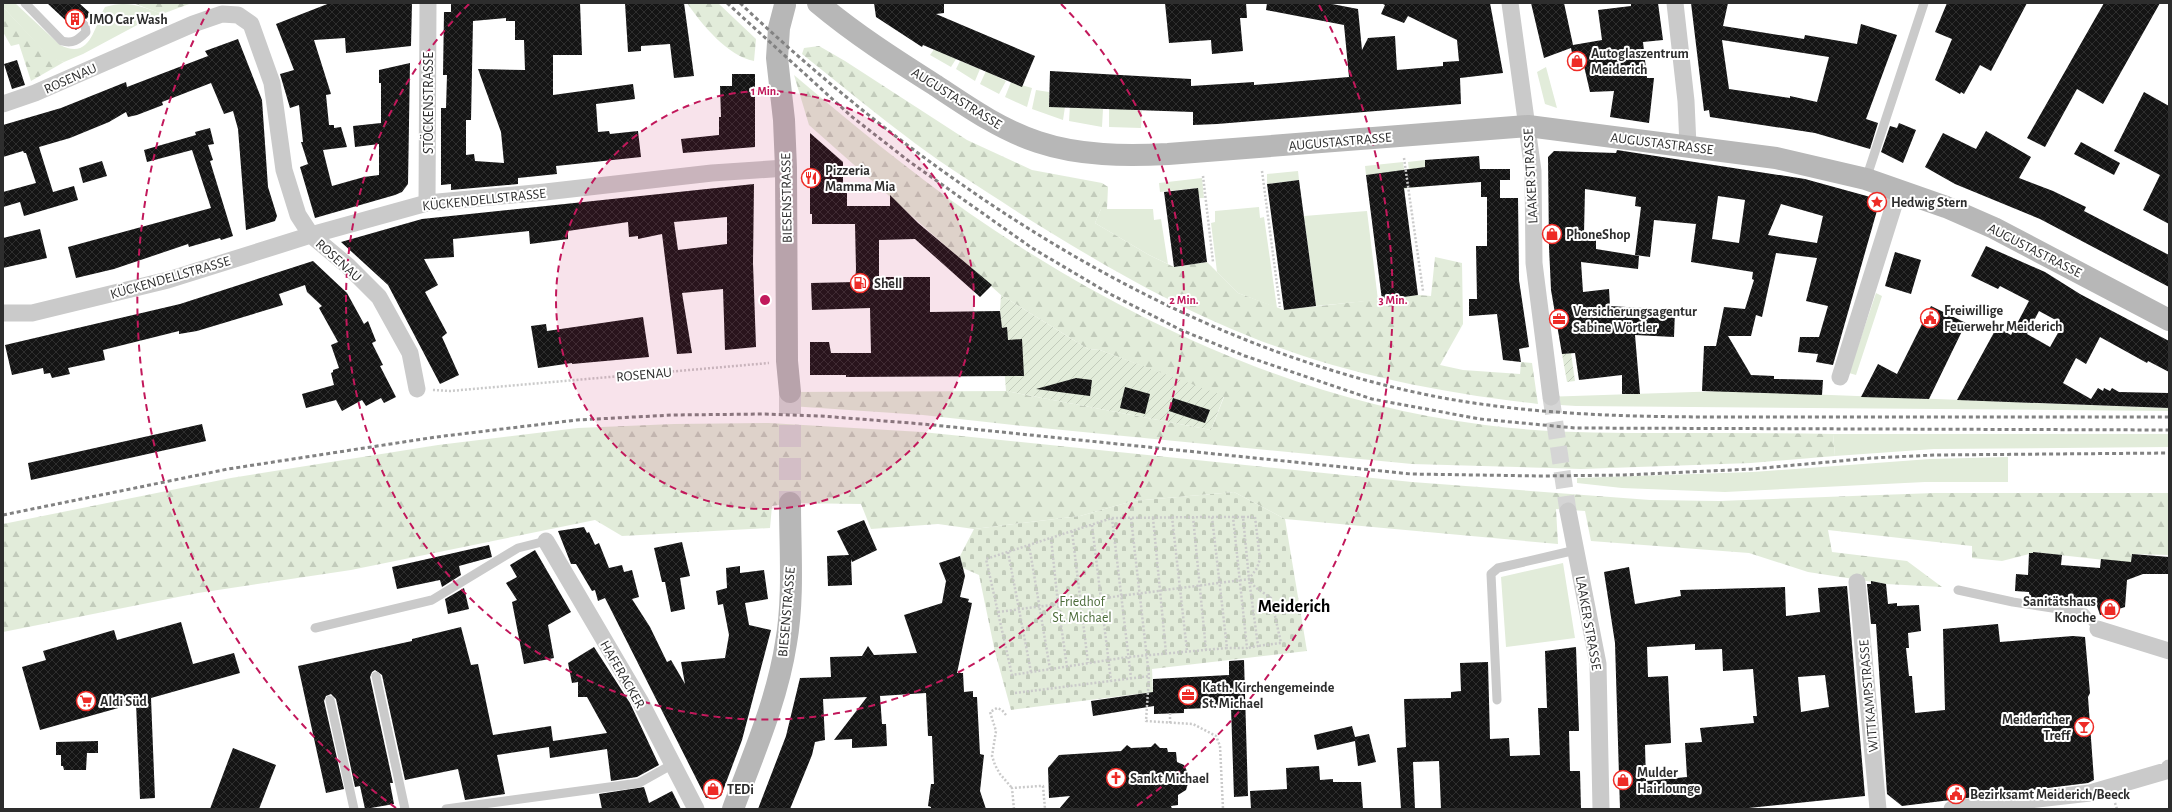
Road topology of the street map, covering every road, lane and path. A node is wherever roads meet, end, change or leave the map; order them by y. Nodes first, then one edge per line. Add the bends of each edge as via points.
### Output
1 (25, 3) edge
2 (428, 3) edge
3 (818, 3) edge
4 (1510, 3) edge
5 (1674, 3) edge
6 (1924, 3) edge
7 (784, 4) edge
8 (82, 23) dead end
9 (3, 104) edge
10 (1528, 126) junction
11 (1688, 146) junction
12 (1404, 158) dead end
13 (786, 168) junction
14 (1262, 171) dead end
15 (1203, 176) dead end
16 (1866, 179) junction
17 (1898, 189) junction
18 (427, 203) junction
19 (311, 235) junction
20 (1213, 262) dead end
21 (1423, 291) dead end
22 (1280, 307) dead end
23 (3, 313) edge
24 (2169, 320) edge
25 (787, 361) junction
26 (1840, 377) dead end
27 (417, 389) joint
28 (790, 392) tunnel mouth
29 (1551, 397) tunnel mouth
30 (790, 503) tunnel mouth
31 (1568, 511) tunnel mouth
32 (1172, 517) junction
33 (1193, 517) junction
34 (1212, 517) junction
35 (1233, 517) junction
36 (1243, 517) junction
37 (1112, 518) junction
38 (1131, 518) junction
39 (1153, 518) junction
40 (1092, 525) junction
41 (1072, 531) junction
42 (1051, 538) junction
43 (546, 541) joint
44 (1029, 545) junction
45 (1576, 550) junction
46 (1008, 552) junction
47 (1249, 579) junction
48 (1240, 580) junction
49 (1220, 582) junction
50 (1857, 582) dead end
51 (1201, 585) junction
52 (1181, 588) junction
53 (1161, 590) junction
54 (1958, 590) dead end
55 (1140, 593) junction
56 (1121, 596) junction
57 (1100, 598) junction
58 (1080, 601) junction
59 (1058, 604) junction
60 (1039, 606) junction
61 (1018, 609) junction
62 (998, 612) junction
63 (315, 628) dead end
64 (2098, 629) joint
65 (1258, 646) junction
66 (1227, 648) junction
67 (1246, 648) junction
68 (1206, 650) junction
69 (1187, 651) junction
70 (2169, 651) edge
71 (1166, 653) junction
72 (1147, 656) junction
73 (1128, 657) junction
74 (1108, 660) junction
75 (1088, 663) junction
76 (1067, 666) junction
77 (1050, 669) junction
78 (1031, 672) junction
79 (376, 676) dead end
80 (1149, 676) junction
81 (1131, 678) junction
82 (1111, 681) junction
83 (1015, 693) dead end
84 (330, 700) dead end
85 (1497, 700) dead end
86 (1170, 713) dead end
87 (1006, 715) dead end
88 (1170, 724) junction
89 (673, 764) junction
90 (2169, 768) edge
91 (1012, 788) junction
92 (354, 809) edge
93 (405, 809) edge
94 (446, 809) edge
95 (696, 809) edge
96 (733, 809) edge
97 (1014, 809) edge
98 (1045, 809) edge
99 (1223, 809) edge
100 (1601, 809) edge
101 (1878, 809) edge
102 (1952, 809) edge

1 - 8 lane via 62,41 70,43 78,40 86,32
2 - 18 street, STÖCKENSTRASSE
3 - 7 main road via 802,7
3 - 10 main road, AUGUSTASTRASSE via 854,33 993,123 1039,142 1076,151 1112,155 1172,154
4 - 10 street, LAAKER STRASSE
5 - 11 street via 1686,101
6 - 16 lane
7 - 13 main road, BIESENSTRASSE via 777,58
9 - 19 street, ROSENAU via 35,93 193,24 222,14 238,15 251,24 272,83 284,170 298,215
10 - 11 main road, AUGUSTASTRASSE
10 - 29 street, LAAKER STRASSE via 1532,171 1534,263
11 - 16 main road, AUGUSTASTRASSE via 1776,158
12 - 21 path
13 - 18 street, KÜCKENDELLSTRASSE via 712,173
13 - 25 main road, BIESENSTRASSE
14 - 22 path
15 - 20 path
16 - 17 main road, AUGUSTASTRASSE
17 - 24 main road, AUGUSTASTRASSE via 1994,228
17 - 26 street
18 - 19 street, KÜCKENDELLSTRASSE
19 - 23 street, KÜCKENDELLSTRASSE via 168,280 32,313
19 - 27 street, ROSENAU via 348,266 379,297 410,353
25 - 27 path, ROSENAU via 450,391
25 - 28 main road, BIESENSTRASSE
30 - 96 main road, BIESENSTRASSE via 790,601 786,643 776,693
31 - 45 street, LAAKER STRASSE
32 - 33 path
32 - 39 path
32 - 52 path
33 - 34 path
33 - 51 path
34 - 35 path
34 - 49 path
35 - 36 path
35 - 48 path
36 - 47 path
36 - 47 path via 1255,517 1260,559
37 - 38 path
37 - 40 path
37 - 56 path
38 - 39 path
38 - 55 path
39 - 53 path
40 - 41 path
40 - 57 path
41 - 42 path
41 - 58 path
42 - 44 path
42 - 59 path
43 - 63 lane via 518,548 432,600
43 - 89 street, HAFERACKER via 640,701
44 - 46 path
44 - 60 path
45 - 85 lane via 1498,568 1491,574
45 - 100 street, LAAKER STRASSE via 1598,664
46 - 61 path
46 - 62 path via 986,559
47 - 48 path
47 - 65 path
47 - 65 path via 1255,587 1271,598 1280,643
48 - 49 path
48 - 67 path
49 - 51 path
49 - 66 path
50 - 101 street, WITTKAMPSTRASSE
51 - 52 path
51 - 68 path
52 - 53 path
52 - 69 path
53 - 55 path
53 - 71 path
54 - 64 lane via 2013,602 2085,613
55 - 56 path
55 - 72 path
56 - 57 path
56 - 73 path
57 - 58 path
57 - 74 path
58 - 59 path
58 - 75 path
59 - 60 path
59 - 76 path
60 - 61 path
60 - 77 path
61 - 62 path
61 - 78 path
62 - 78 path via 1012,675
64 - 70 street
65 - 67 path
66 - 67 path
66 - 68 path
68 - 69 path
69 - 71 path
71 - 72 path
72 - 73 path
72 - 80 path
73 - 74 path
73 - 81 path
74 - 75 path
74 - 82 path
75 - 76 path
76 - 77 path
77 - 78 path
79 - 93 lane
80 - 81 path
80 - 88 path via 1146,721
81 - 82 path
82 - 83 path
84 - 92 lane
86 - 88 path
87 - 91 path via 997,708 990,712 996,731 992,756 1000,774
88 - 99 path via 1193,724 1216,736 1220,746
89 - 94 lane via 639,783
89 - 95 street, HAFERACKER
90 - 102 street via 2090,793
91 - 97 path
91 - 98 path via 1043,786

